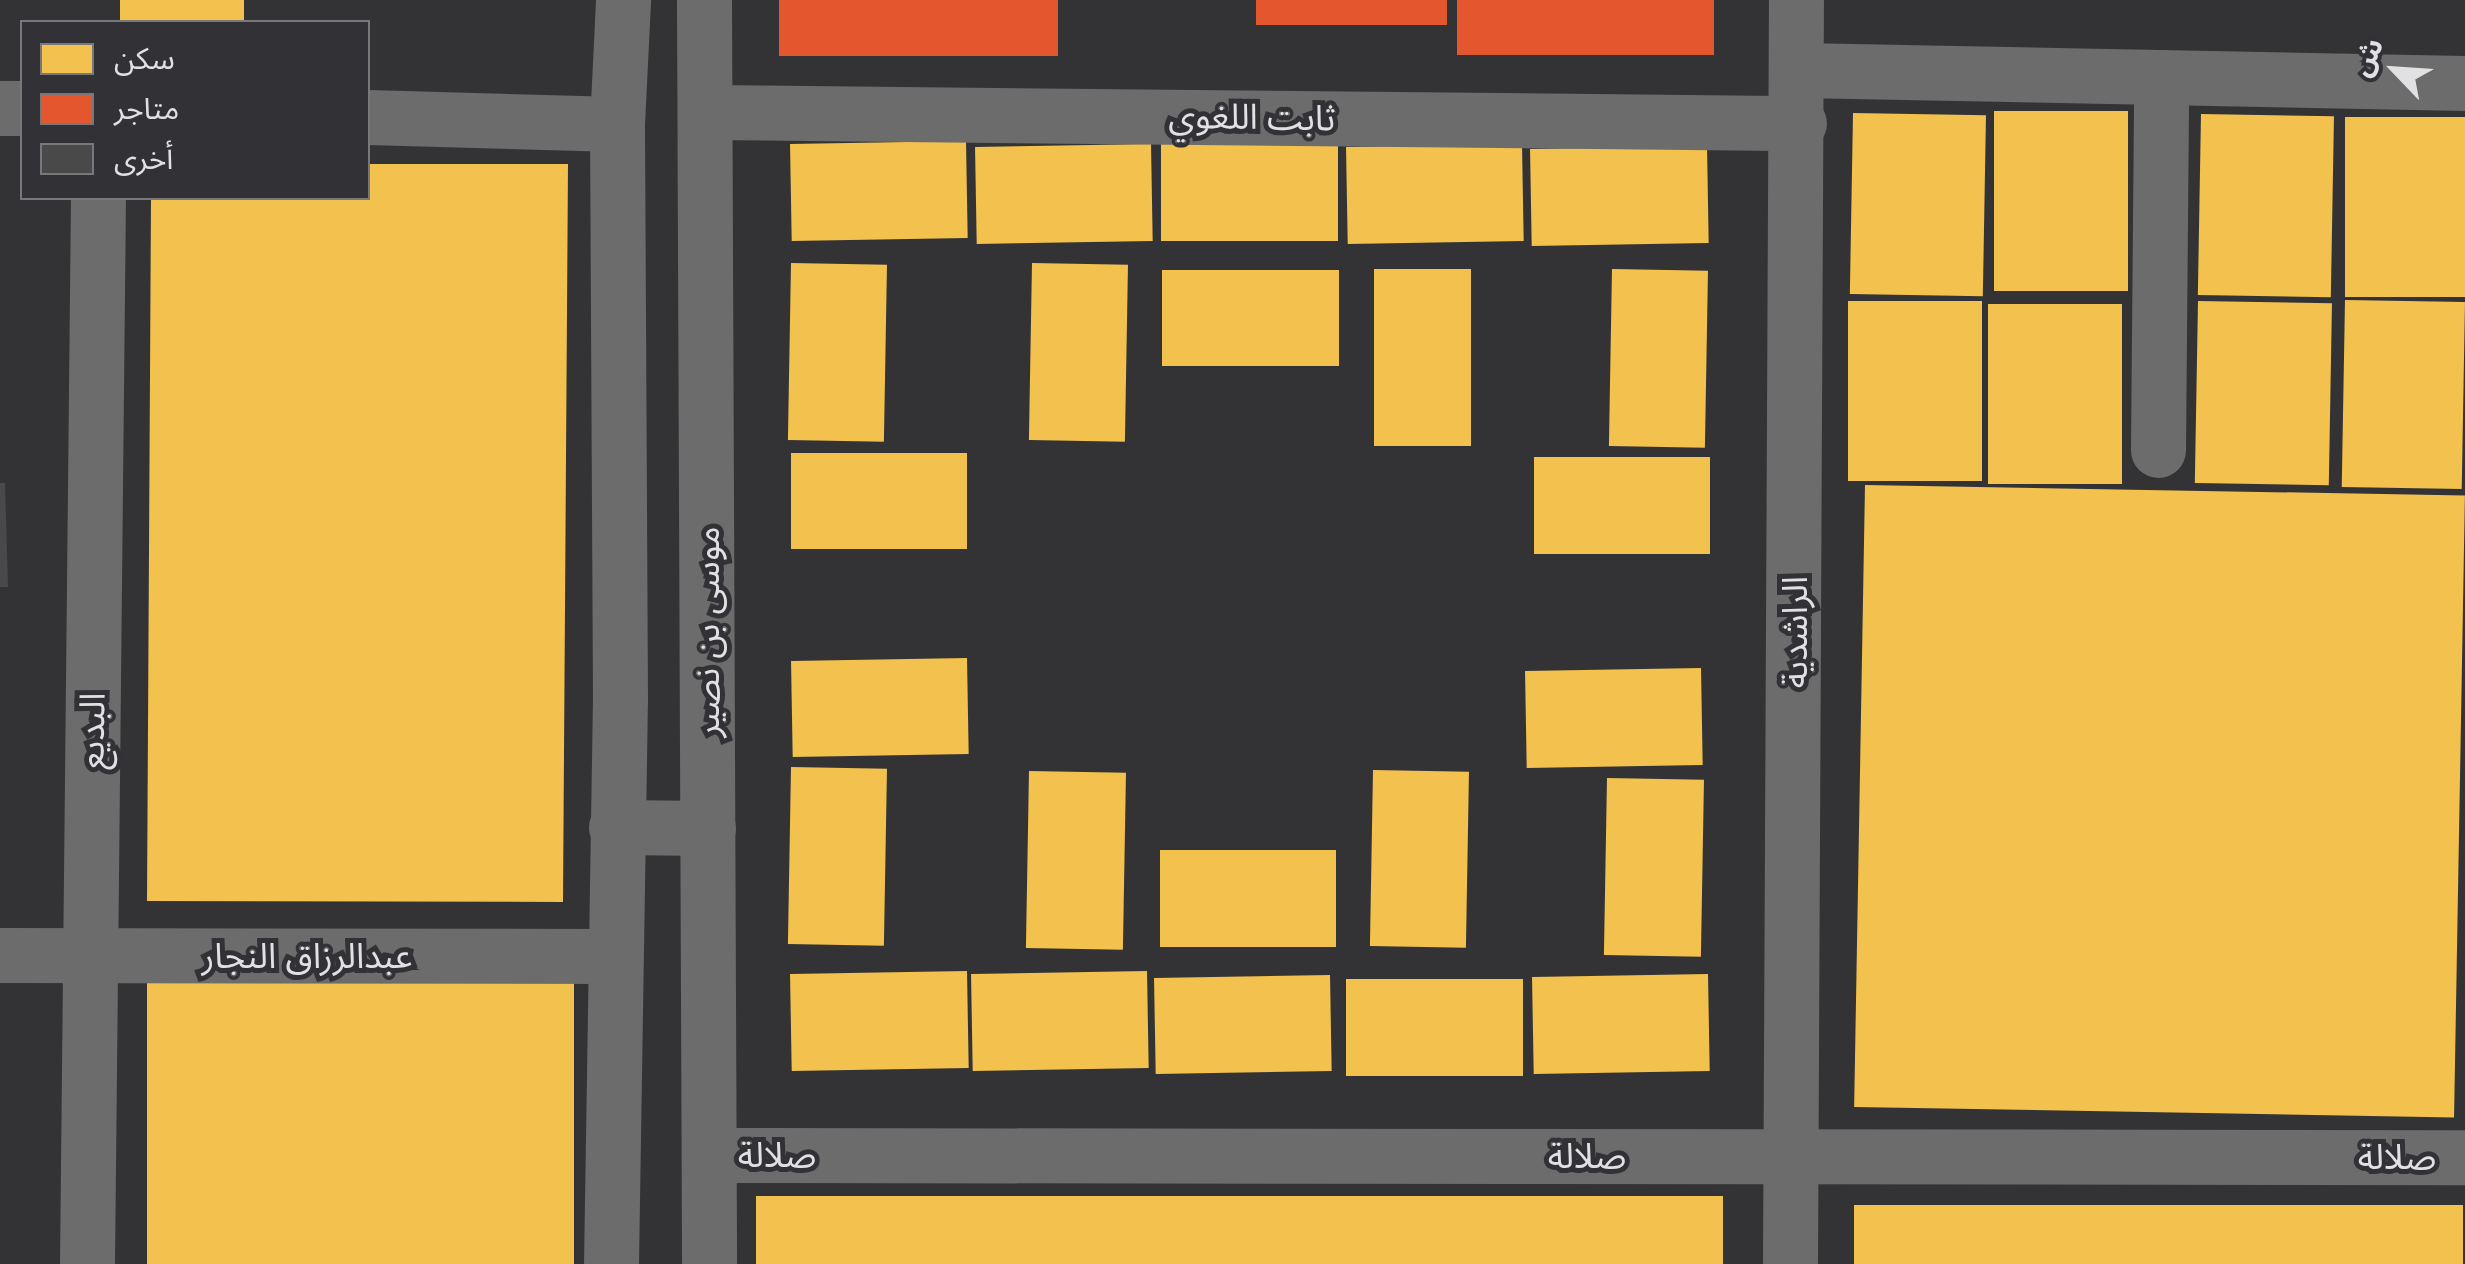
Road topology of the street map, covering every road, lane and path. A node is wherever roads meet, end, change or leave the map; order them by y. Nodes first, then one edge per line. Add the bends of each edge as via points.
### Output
1 (623, 0) edge
2 (704, 0) edge
3 (1796, 0) edge
4 (2161, 77) junction
5 (2465, 83) edge
6 (1799, 97) junction
7 (706, 112) junction
8 (370, 117) edge
9 (617, 124) junction
10 (98, 200) edge
11 (2158, 450) dead end
12 (616, 827) junction
13 (708, 828) junction
14 (0, 955) edge
15 (90, 956) junction
16 (613, 956) junction
17 (710, 1155) junction
18 (1790, 1157) junction
19 (2465, 1157) edge
20 (87, 1264) edge
21 (610, 1264) edge
22 (709, 1264) edge
23 (1790, 1264) edge

1 - 9 street
2 - 7 street, موسى بن نصير
3 - 6 street, الراشدية
4 - 5 street, ثابت اللغوي
4 - 6 street, ثابت اللغوي
4 - 11 street
6 - 7 street, ثابت اللغوي
6 - 18 street, الراشدية
7 - 13 street, موسى بن نصير
8 - 9 street
9 - 12 street
10 - 15 street, البديع
12 - 13 street
12 - 16 street
13 - 17 street, موسى بن نصير
14 - 15 street, عبدالرزاق النجار
15 - 16 street, عبدالرزاق النجار
15 - 20 street, البديع
16 - 21 street
17 - 18 street, صلالة
17 - 22 street, موسى بن نصير
18 - 19 street, صلالة
18 - 23 street, الراشدية

